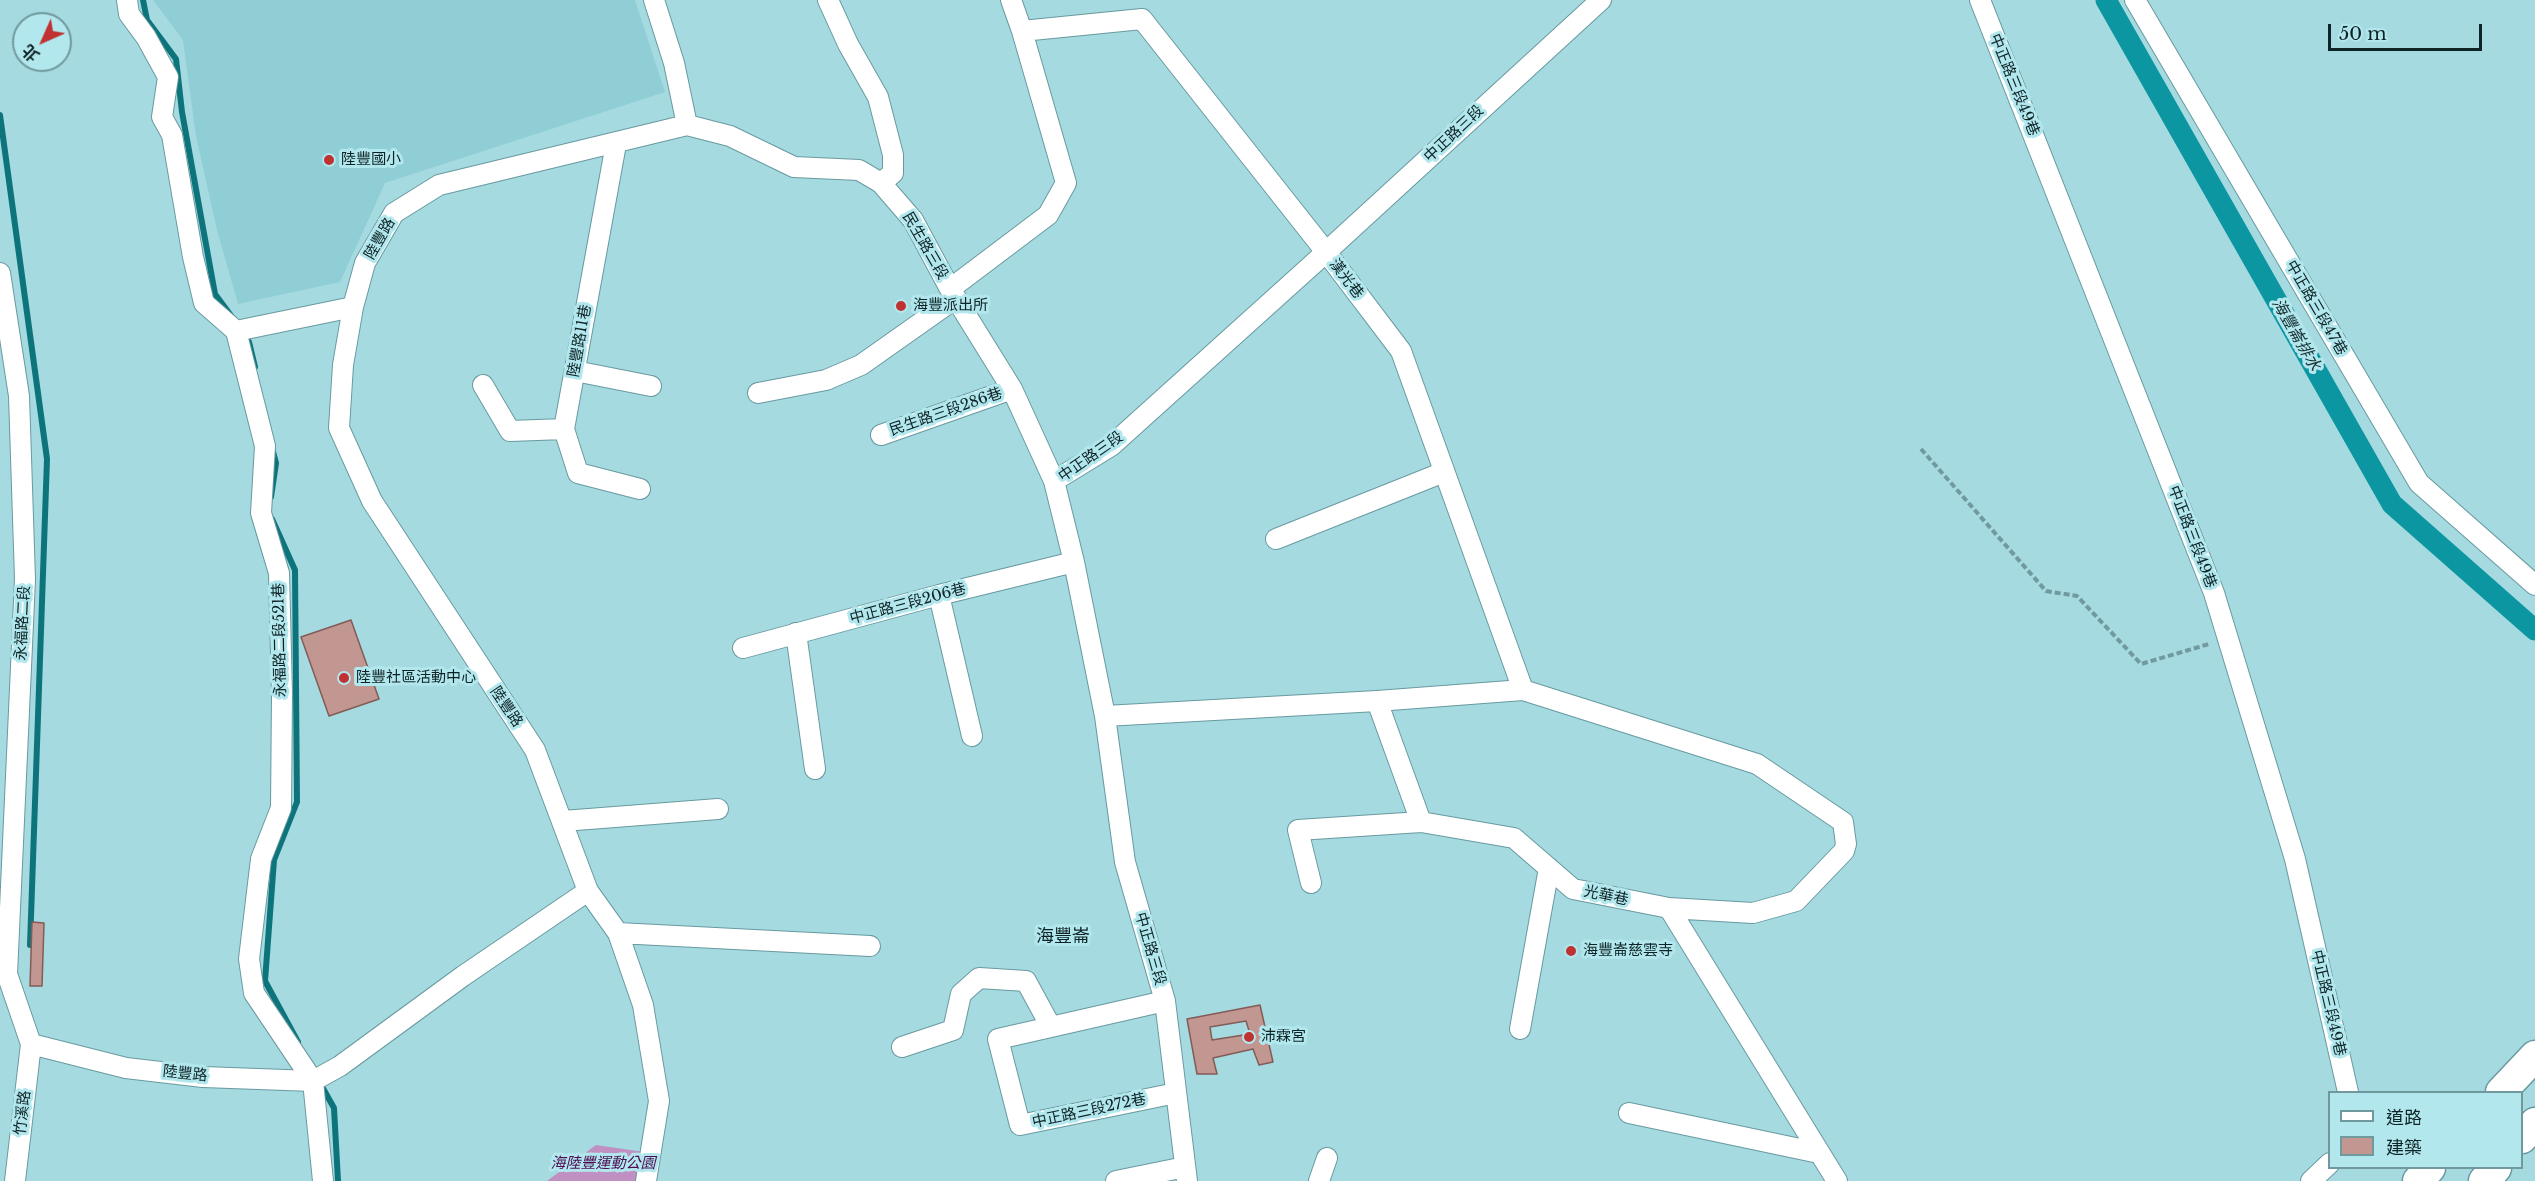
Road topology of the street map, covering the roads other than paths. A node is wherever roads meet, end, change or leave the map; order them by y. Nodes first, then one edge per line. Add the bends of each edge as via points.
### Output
1 (127, 0) edge
2 (654, 0) edge
3 (828, 0) edge
4 (1011, 0) edge
5 (1601, 0) edge
6 (1980, 0) edge
7 (2135, 0) edge
8 (1022, 31) junction
9 (687, 125) junction
10 (616, 144) junction
11 (881, 183) junction
12 (1326, 252) junction
13 (0, 273) edge
14 (953, 294) junction
15 (353, 307) junction
16 (236, 331) junction
17 (575, 371) junction
18 (483, 385) dead end
19 (651, 386) dead end
20 (1012, 389) junction
21 (758, 393) dead end
22 (564, 429) junction
23 (880, 435) dead end
24 (1444, 472) junction
25 (1054, 481) junction
26 (640, 489) dead end
27 (1276, 539) dead end
28 (1074, 562) junction
29 (2535, 585) edge
30 (939, 595) junction
31 (796, 633) junction
32 (742, 648) dead end
33 (1523, 690) junction
34 (1377, 701) junction
35 (1105, 716) junction
36 (972, 736) dead end
37 (815, 768) dead end
38 (718, 809) dead end
39 (563, 821) junction
40 (1421, 822) junction
41 (1549, 868) junction
42 (1311, 883) dead end
43 (588, 891) junction
44 (1670, 908) junction
45 (618, 933) junction
46 (870, 946) dead end
47 (4, 977) edge
48 (1165, 1001) junction
49 (1050, 1027) junction
50 (1521, 1029) dead end
51 (31, 1044) junction
52 (902, 1047) dead end
53 (2535, 1056) edge
54 (313, 1081) junction
55 (2348, 1091) edge
56 (2502, 1091) edge
57 (1176, 1093) junction
58 (1629, 1113) dead end
59 (2535, 1123) edge
60 (2523, 1137) edge
61 (1819, 1153) junction
62 (1327, 1158) dead end
63 (17, 1160) junction
64 (2328, 1165) edge
65 (2428, 1169) edge
66 (2494, 1169) edge
67 (0, 1173) edge
68 (1186, 1174) edge
69 (15, 1181) edge
70 (323, 1181) edge
71 (646, 1181) edge
72 (1116, 1181) edge
73 (1318, 1181) edge
74 (1837, 1181) edge
75 (2311, 1181) edge
76 (2418, 1181) edge
77 (2484, 1181) edge

1 - 16 street via 129,14 168,77 162,117 172,135 204,303
2 - 9 street via 674,63
3 - 11 street via 878,97 893,155 893,173
4 - 8 street
5 - 12 street, 中正路三段
6 - 55 street, 中正路三段49巷 via 2209,582 2295,859
7 - 29 street, 中正路三段47巷 via 2419,483
8 - 12 street, 漢光巷 via 1142,20
8 - 14 street via 1066,183 1048,215
9 - 10 street, 陸豐路
9 - 11 street, 民生路三段 via 730,136 794,167 859,170
10 - 15 street, 陸豐路 via 439,185 394,213 365,263
10 - 17 street, 陸豐路11巷
11 - 14 street, 民生路三段 via 913,220
12 - 24 street, 漢光巷 via 1401,351
12 - 25 street, 中正路三段 via 1111,446
13 - 47 street, 永福路二段 via 19,396 25,579
14 - 20 street, 民生路三段
14 - 21 street via 861,365 825,380
15 - 16 street
15 - 39 street, 陸豐路 via 343,364 339,428 372,501 536,750
16 - 54 street, 永福路二段521巷 via 265,446 261,513 279,573 282,694 281,808 261,859 249,959 254,993
17 - 19 street
17 - 22 street, 陸豐路11巷
18 - 22 street via 510,431
20 - 23 street, 民生路三段286巷
20 - 25 street, 民生路三段
22 - 26 street, 陸豐路11巷 via 578,473
24 - 27 street
24 - 33 street, 漢光巷
25 - 28 street, 中正路三段
28 - 30 street, 中正路三段206巷
28 - 35 street, 中正路三段
30 - 31 street, 中正路三段206巷
30 - 36 street
31 - 32 street, 中正路三段206巷
31 - 37 street
33 - 34 street
33 - 44 street, 光華巷 via 1757,764 1843,822 1844,852 1796,901 1754,913
34 - 35 street
34 - 40 street
35 - 48 street, 中正路三段 via 1125,862
38 - 39 street
39 - 43 street, 陸豐路
40 - 41 street, 光華巷 via 1514,838
40 - 42 street, 光華巷 via 1298,830
41 - 44 street, 光華巷 via 1573,889
41 - 50 street
43 - 45 street, 陸豐路
43 - 54 street via 340,1066
44 - 61 street
45 - 46 street
45 - 71 street, 陸豐路 via 643,1005 659,1101
47 - 51 street
48 - 49 street
48 - 57 street, 中正路三段
49 - 52 street via 1026,981 979,978 961,994 953,1030
49 - 57 street, 中正路三段272巷 via 998,1039 1020,1125
51 - 54 street, 陸豐路 via 126,1068 203,1077
51 - 63 street, 竹溪路
53 - 56 highway
54 - 70 street
57 - 68 street, 中正路三段
58 - 61 street
59 - 60 highway
61 - 74 street
62 - 73 street
63 - 67 street
63 - 69 street, 竹溪路
64 - 75 street
65 - 76 highway
66 - 77 highway
68 - 72 street

